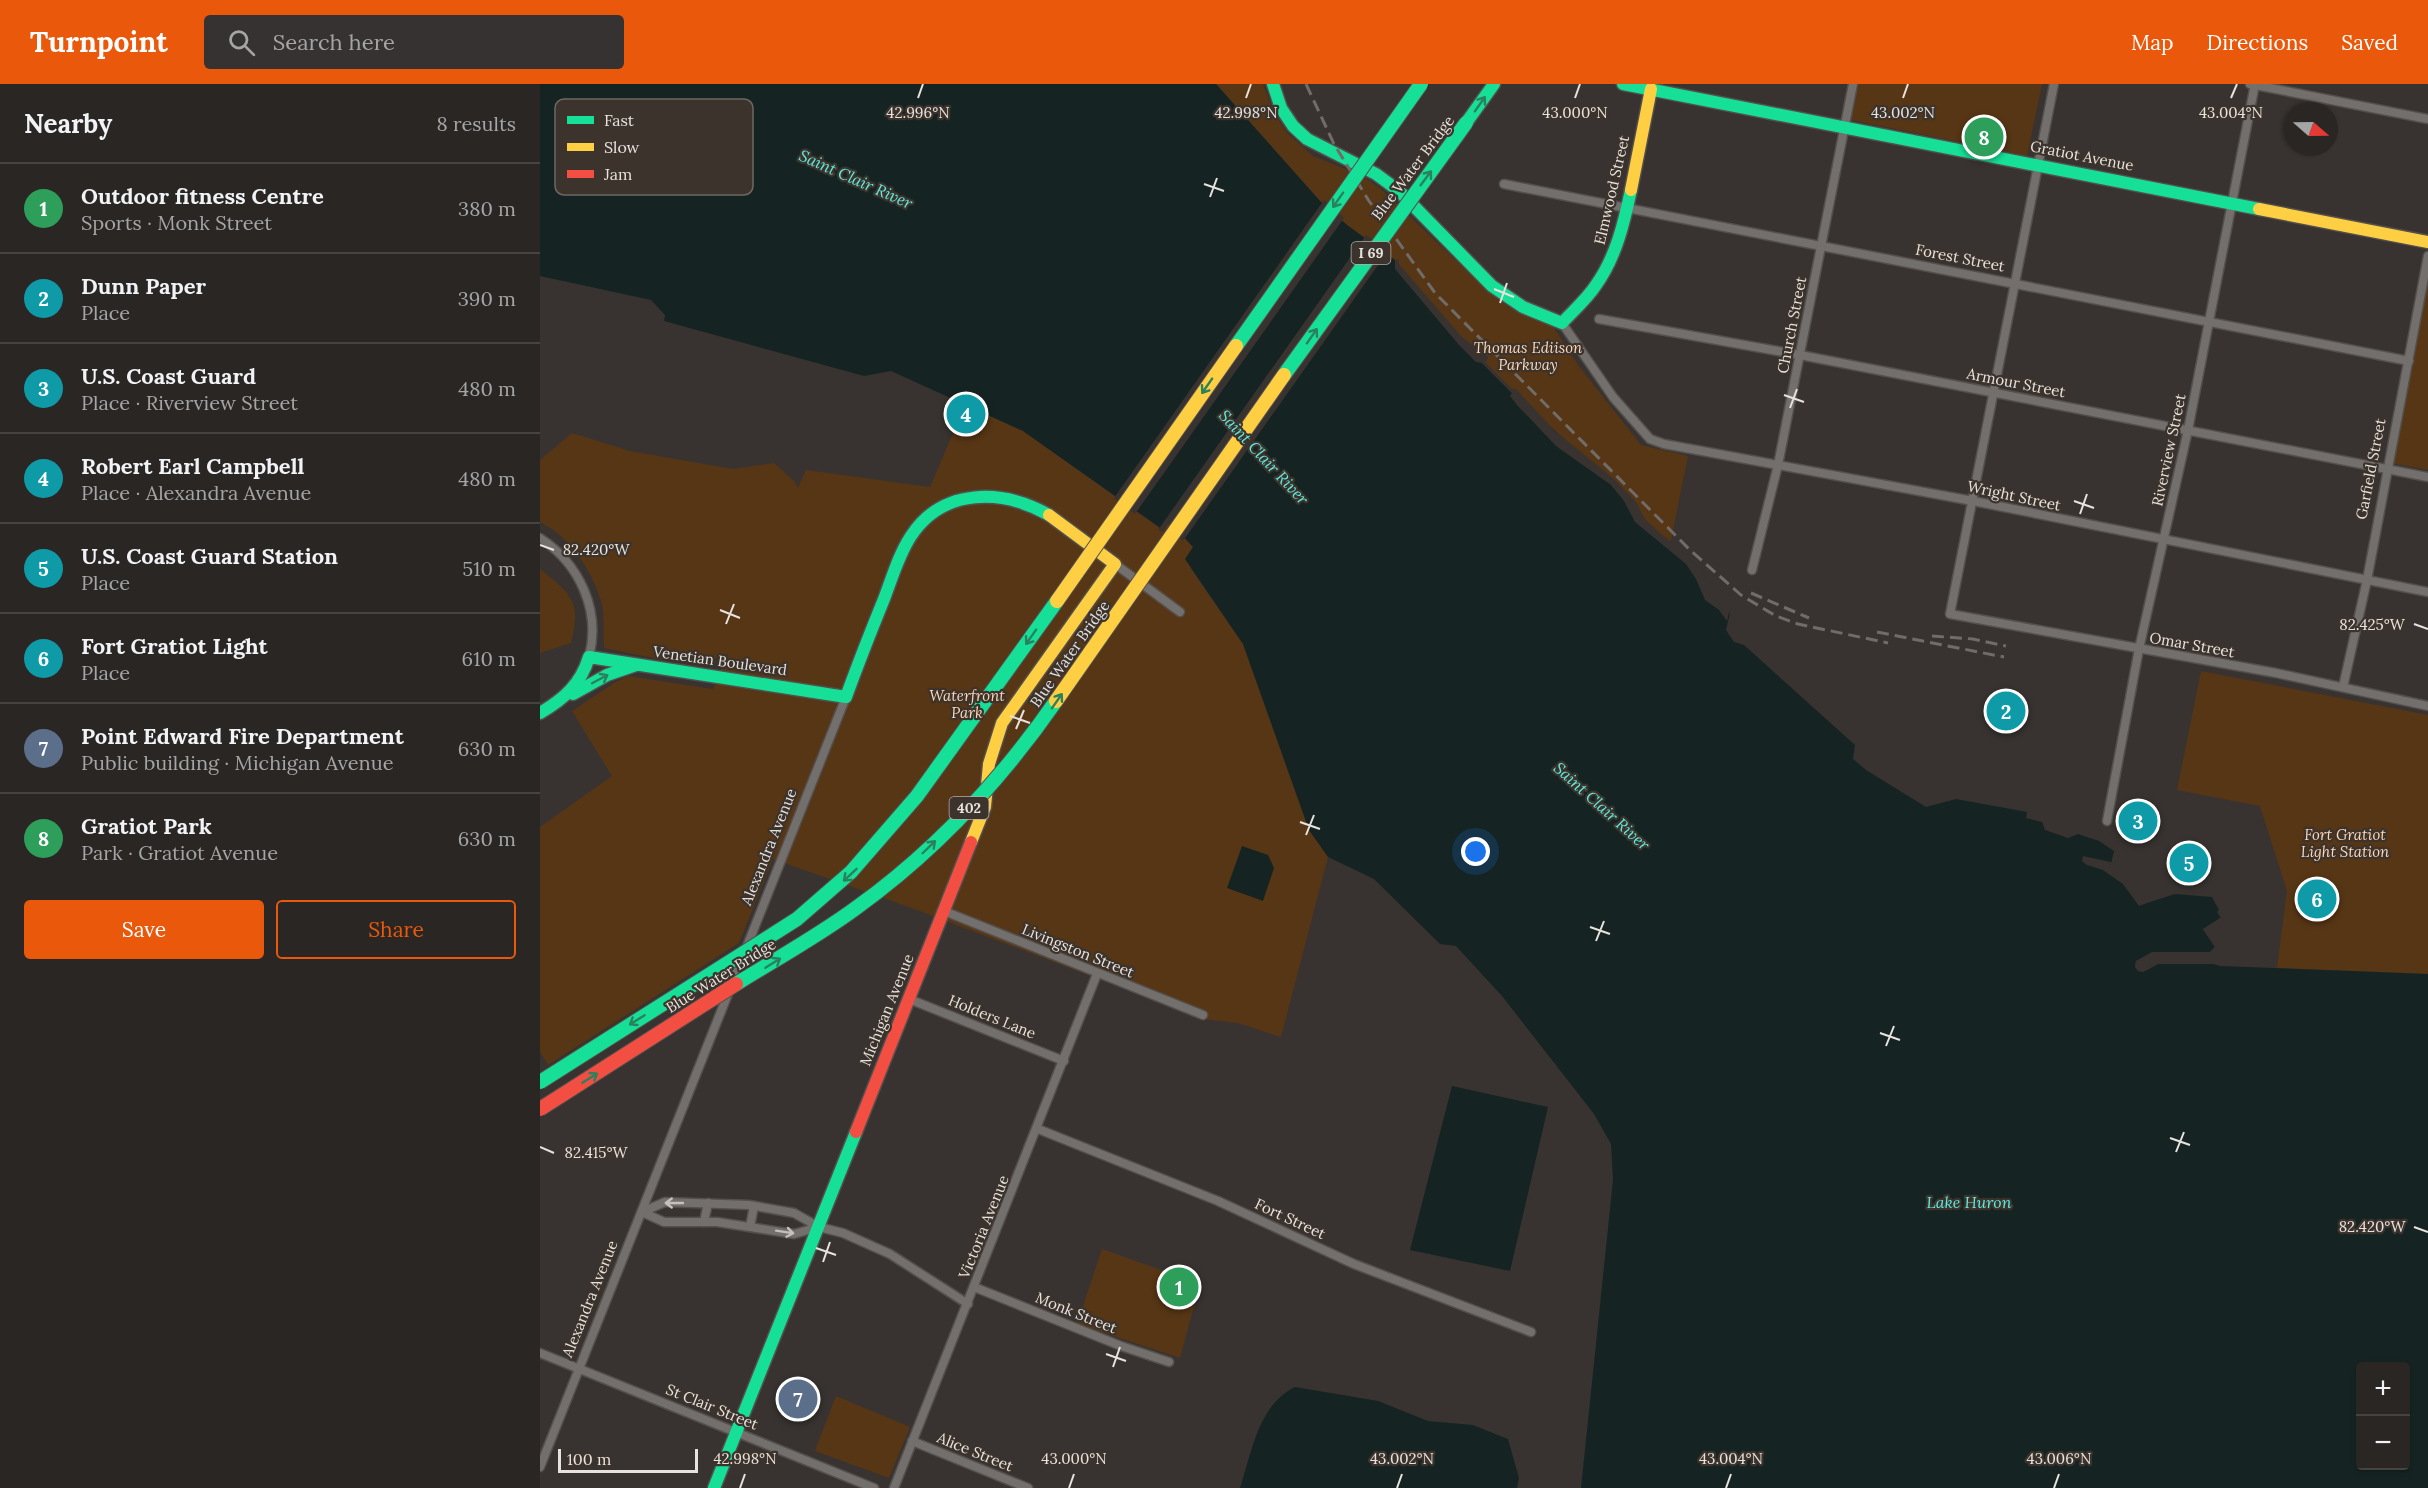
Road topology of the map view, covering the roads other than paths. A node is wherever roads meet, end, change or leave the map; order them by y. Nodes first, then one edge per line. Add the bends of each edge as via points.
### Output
1 (1273, 84) edge
2 (1421, 84) edge
3 (1494, 84) edge
4 (1623, 84) edge
5 (1853, 84) edge
6 (2054, 84) edge
7 (2253, 84) edge
8 (1652, 87) edge
9 (2428, 119) edge
10 (1845, 127) junction
11 (2038, 165) junction
12 (1504, 184) dead end
13 (2231, 203) junction
14 (1627, 207) junction
15 (2428, 231) edge
16 (2428, 242) edge
17 (1822, 245) junction
18 (2428, 255) edge
19 (2015, 282) junction
20 (1599, 319) dead end
21 (2208, 321) junction
22 (1562, 322) junction
23 (1800, 355) junction
24 (2409, 361) junction
25 (1278, 383) joint
26 (1993, 393) junction
27 (2188, 430) junction
28 (1778, 465) junction
29 (2387, 470) junction
30 (2428, 477) edge
31 (1973, 501) junction
32 (540, 538) edge
33 (2164, 541) junction
34 (1115, 564) junction
35 (1752, 570) dead end
36 (2367, 580) junction
37 (2428, 592) edge
38 (1180, 612) dead end
39 (2139, 649) junction
40 (589, 657) junction
41 (637, 665) junction
42 (2343, 687) junction
43 (846, 698) junction
44 (565, 699) junction
45 (2428, 706) edge
46 (540, 713) edge
47 (2107, 821) dead end
48 (944, 911) junction
49 (1097, 974) junction
50 (909, 999) junction
51 (1203, 1015) dead end
52 (1064, 1061) junction
53 (540, 1082) edge
54 (540, 1109) edge
55 (1038, 1130) junction
56 (708, 1203) junction
57 (754, 1206) junction
58 (642, 1212) junction
59 (704, 1222) junction
60 (750, 1227) junction
61 (819, 1227) junction
62 (974, 1287) junction
63 (968, 1304) junction
64 (1532, 1332) dead end
65 (540, 1353) edge
66 (1169, 1362) dead end
67 (579, 1368) junction
68 (736, 1431) junction
69 (912, 1442) junction
70 (540, 1467) edge
71 (714, 1488) edge
72 (874, 1488) edge
73 (894, 1488) edge
74 (1028, 1488) edge

1 - 22 main road via 1277,101 1297,131 1321,149 1371,171 1395,188 1494,288 1523,307
2 -> 53 main road, Blue Water Bridge, bridge via 979,711 872,853 778,933
25 -> 3 main road, Blue Water Bridge / I 69, bridge
4 - 8 main road, Gratiot Avenue
5 - 10 street, Church Street
6 - 11 street
7 - 9 street
7 - 13 street, Riverview Street
8 - 10 main road, Gratiot Avenue
8 - 14 main road, Elmwood Street
10 - 11 main road, Gratiot Avenue
10 - 17 street, Church Street
11 - 13 main road, Gratiot Avenue
11 - 19 street
12 - 14 street, Forest Street
13 - 16 main road, Gratiot Avenue
13 - 21 street, Riverview Street
14 - 17 street, Forest Street
14 - 22 main road, Elmwood Street via 1611,261 1596,286
15 - 16 main road, Garfield Street
16 - 18 street, Garfield Street
17 - 19 street, Forest Street
17 - 23 street, Church Street
18 - 24 street, Garfield Street
19 - 21 street, Forest Street
19 - 26 street
20 - 23 street, Armour Street
21 - 24 street, Forest Street
21 - 27 street, Riverview Street
22 - 28 street, Wright Street via 1613,397 1650,439
23 - 26 street, Armour Street
23 - 28 street, Church Street
24 - 29 street, Garfield Street
54 -> 25 main road, Blue Water Bridge / 402, bridge via 855,909 953,825 1033,734
26 - 27 street, Armour Street
26 - 31 street
27 - 29 street, Armour Street
27 - 33 street, Riverview Street
28 - 31 street, Wright Street
28 - 35 street, Church Street
29 - 30 street, Armour Street
29 - 36 street, Garfield Street
31 - 33 street, Wright Street
31 - 39 street, Omar Street via 1950,614
32 - 40 street via 562,556 585,591 592,628
33 - 36 street, Wright Street
33 - 39 street, Riverview Street
34 - 38 street, Alexandra Avenue
34 - 43 main road, Alexandra Avenue via 1026,504 999,496 960,498 944,504 911,535
34 - 48 main road, Michigan Avenue via 1002,723 989,755 985,807
36 - 37 street, Wright Street
36 - 42 street, Garfield Street
39 - 42 street, Omar Street
39 - 47 street, Riverview Street
40 - 41 main road, Venetian Boulevard
40 - 44 main road via 579,682
41 - 43 main road, Venetian Boulevard
44 -> 41 main road via 608,675
42 - 45 street, Omar Street
43 - 58 street, Alexandra Avenue
44 - 46 main road
48 - 49 street, Livingston Street
48 - 50 main road, Michigan Avenue
49 - 51 street, Livingston Street
49 - 52 street, Victoria Avenue
50 - 52 street, Holders Lane
50 - 61 main road, Michigan Avenue
52 - 55 street, Victoria Avenue
55 - 62 street, Victoria Avenue
55 - 64 street, Fort Street via 1218,1201 1354,1264
56 - 57 street
56 -> 58 street via 665,1202
56 - 59 street
57 - 60 street
57 - 61 street via 794,1213
58 - 59 street via 664,1222
58 - 67 street, Alexandra Avenue
59 - 60 street
60 -> 61 street via 794,1234
61 - 63 street via 890,1254
61 - 68 main road, Michigan Avenue
62 - 63 street, Victoria Avenue
62 - 66 street, Monk Street
63 - 69 street, Victoria Avenue
65 - 67 street, St Clair Street
67 - 68 street, St Clair Street
67 - 70 street, Alexandra Avenue
68 - 71 main road, Michigan Avenue
68 - 72 street, St Clair Street
69 - 73 street, Victoria Avenue
69 - 74 street, Alice Street

